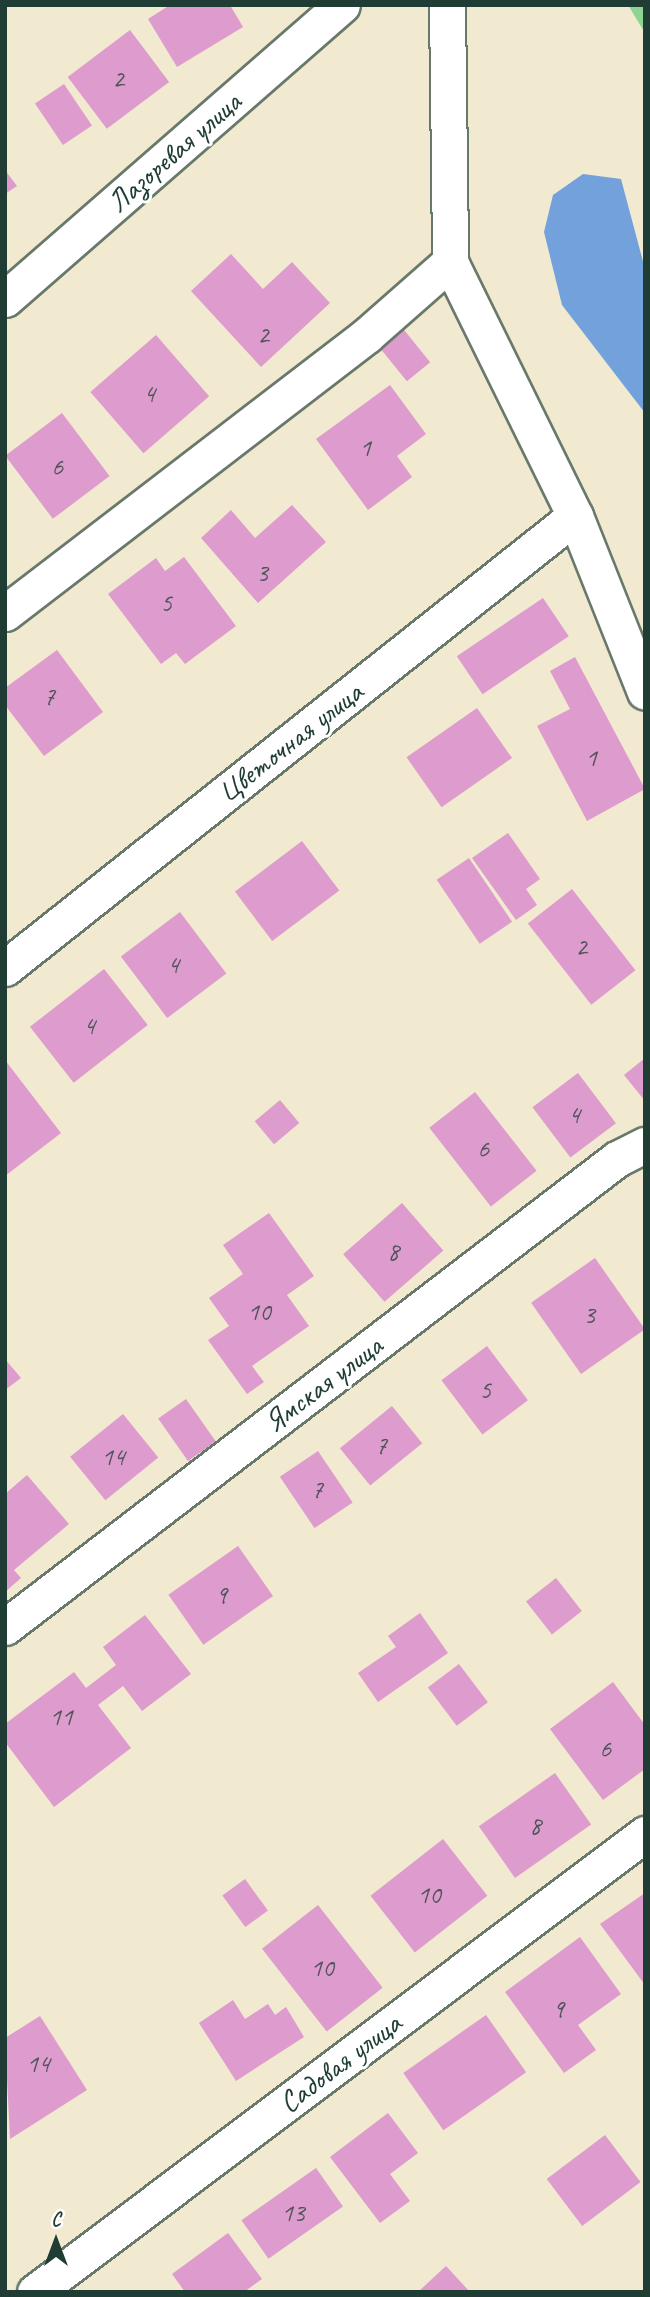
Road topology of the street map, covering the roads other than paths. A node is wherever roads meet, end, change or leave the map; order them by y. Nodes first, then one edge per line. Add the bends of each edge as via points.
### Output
1 (342, 5) edge
2 (447, 5) edge
3 (450, 262) junction
4 (5, 299) edge
5 (575, 516) junction
6 (5, 613) edge
7 (645, 692) edge
8 (5, 968) edge
9 (645, 1145) edge
10 (5, 1627) edge
11 (645, 1834) edge
12 (35, 2292) edge

1 - 4 street, Лазоревая улица
2 - 3 street
3 - 5 street
3 - 6 street via 367,335
5 - 7 street
5 - 8 street, Цветочная улица
9 - 10 street, Ямская улица via 606,1167
11 - 12 street, Садовая улица

